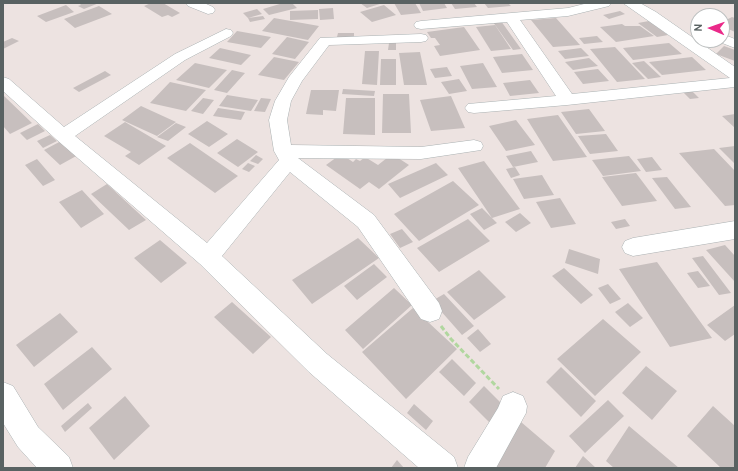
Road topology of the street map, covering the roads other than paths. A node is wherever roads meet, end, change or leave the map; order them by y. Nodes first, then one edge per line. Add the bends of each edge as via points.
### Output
1 (194, 3) edge
2 (604, 3) edge
3 (630, 3) edge
4 (208, 10) dead end
5 (651, 15) junction
6 (510, 16) junction
7 (688, 25) dead end
8 (226, 33) dead end
9 (735, 74) edge
10 (3, 82) edge
11 (735, 82) edge
12 (567, 100) junction
13 (474, 108) dead end
14 (63, 136) junction
15 (474, 146) dead end
16 (286, 156) junction
17 (735, 230) edge
18 (634, 247) dead end
19 (208, 257) junction
20 (430, 311) road end
21 (3, 396) edge
22 (513, 406) road end
23 (58, 468) edge
24 (443, 468) edge
25 (479, 468) edge

1 - 4 street
2 - 6 street via 568,12
3 - 5 street
5 - 7 street
5 - 9 street
6 - 12 street
6 - 16 street via 421,32 325,41 295,80 283,101 278,120
8 - 14 street via 180,56
10 - 14 street
11 - 12 street
12 - 13 street
14 - 19 street
15 - 16 street via 421,153
16 - 19 street
16 - 20 street via 366,221
17 - 18 street
19 - 24 street via 318,363
21 - 23 street via 28,437
22 - 25 street via 512,413

